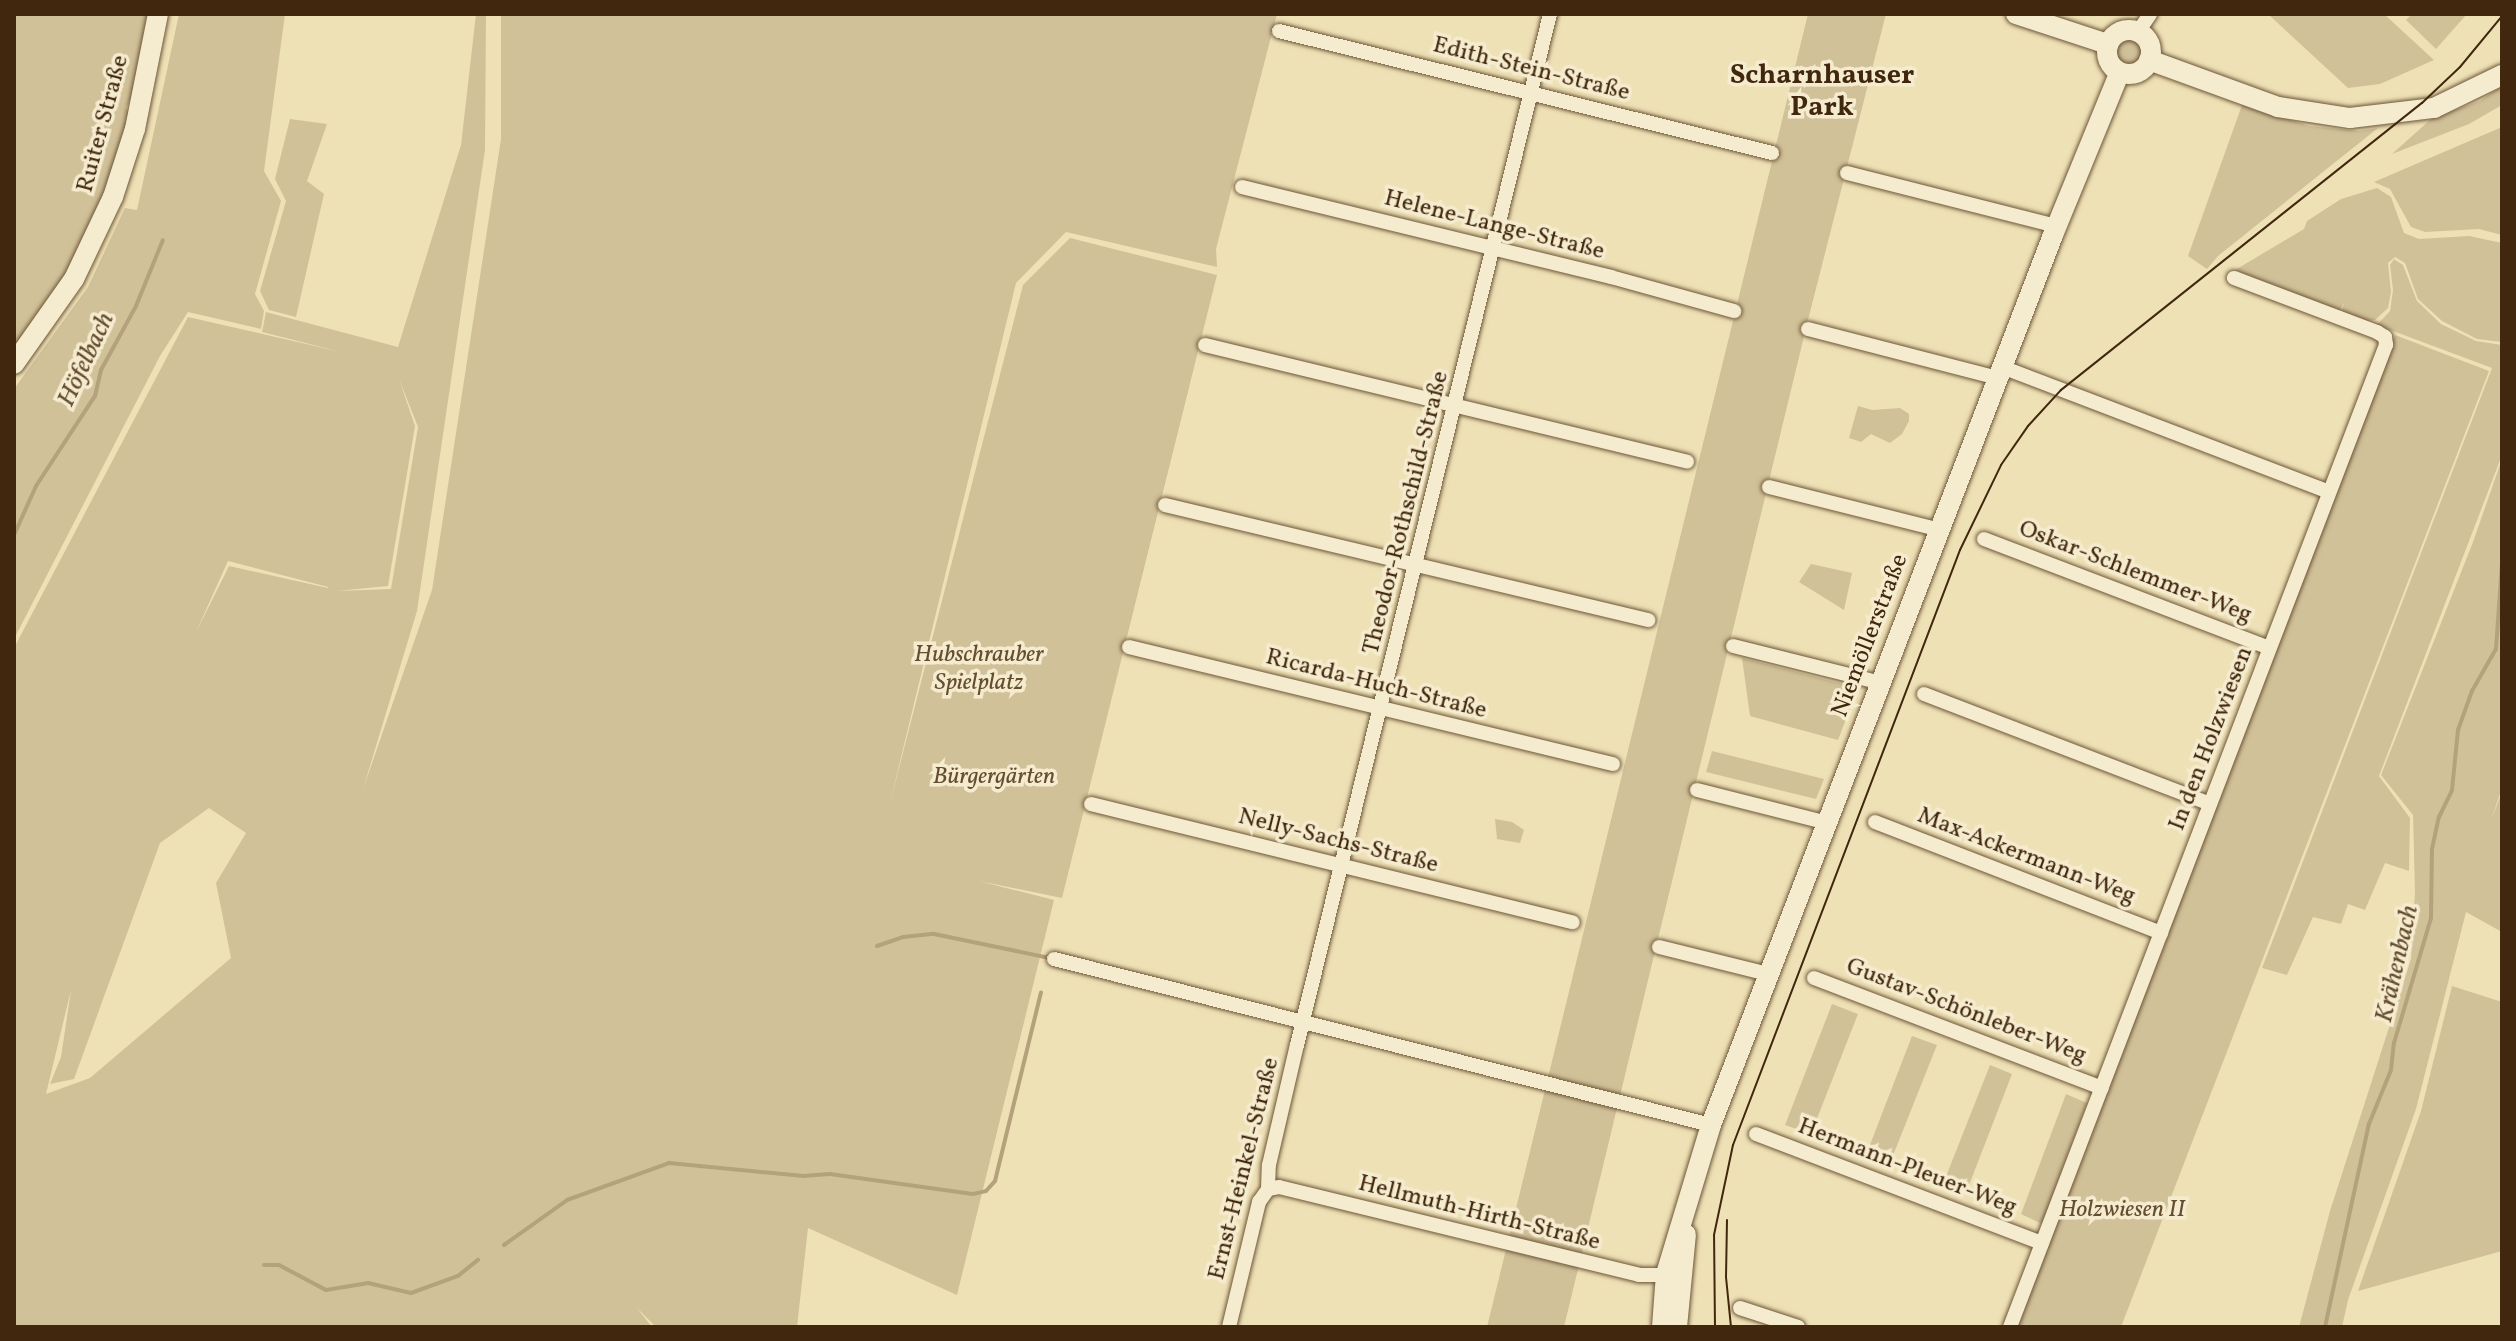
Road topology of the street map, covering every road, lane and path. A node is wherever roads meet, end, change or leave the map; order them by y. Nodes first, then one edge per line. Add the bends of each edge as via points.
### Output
1 (158, 14) edge
2 (1550, 14) edge
3 (2016, 14) edge
4 (2150, 14) edge
5 (1279, 31) dead end
6 (2138, 32) junction
7 (2108, 44) junction
8 (2149, 60) junction
9 (2120, 72) junction
10 (2502, 75) edge
11 (1531, 92) junction
12 (1772, 153) dead end
13 (1847, 173) dead end
14 (1242, 187) dead end
15 (2056, 226) junction
16 (1493, 249) junction
17 (2234, 278) dead end
18 (1734, 311) dead end
19 (1808, 329) dead end
20 (1205, 345) dead end
21 (14, 364) edge
22 (2000, 373) junction
23 (1455, 408) junction
24 (1687, 462) dead end
25 (1769, 487) dead end
26 (2329, 492) junction
27 (1165, 505) dead end
28 (1940, 530) junction
29 (1984, 539) dead end
30 (1417, 565) junction
31 (1649, 620) dead end
32 (1733, 646) dead end
33 (1129, 647) dead end
34 (2269, 648) junction
35 (1881, 683) junction
36 (1924, 694) dead end
37 (1382, 709) junction
38 (1613, 764) dead end
39 (1697, 790) dead end
40 (1091, 804) dead end
41 (2210, 804) junction
42 (1875, 822) dead end
43 (1827, 823) junction
44 (1344, 866) junction
45 (1573, 922) dead end
46 (2161, 933) junction
47 (1659, 947) dead end
48 (1054, 959) dead end
49 (1768, 974) junction
50 (1814, 978) dead end
51 (1306, 1023) junction
52 (2102, 1088) junction
53 (1711, 1125) junction
54 (1756, 1134) dead end
55 (1268, 1189) junction
56 (2042, 1243) junction
57 (1674, 1275) junction
58 (1740, 1308) dead end
59 (1229, 1327) edge
60 (1662, 1327) edge
61 (1677, 1327) edge
62 (1798, 1327) edge
63 (2010, 1327) edge

1 - 21 main road, Ruiter Straße via 135,129 113,197 74,279
2 - 11 street, Theodor-Rothschild-Straße
3 - 7 main road
4 - 6 street
5 - 11 street, Edith-Stein-Straße
6 - 7 main road via 2117,33
6 - 8 main road via 2149,44
7 - 9 main road via 2107,57
8 - 9 main road via 2134,74
8 - 10 main road via 2278,107 2336,118 2434,108
9 - 15 main road, Niemöllerstraße
11 - 12 street, Edith-Stein-Straße
11 - 16 street, Theodor-Rothschild-Straße
13 - 15 street
14 - 16 street, Helene-Lange-Straße
15 - 22 main road, Niemöllerstraße
16 - 18 street, Helene-Lange-Straße
16 - 23 street, Theodor-Rothschild-Straße
17 - 26 street, In den Holzwiesen via 2385,337 2385,349
19 - 22 street
20 - 23 street
22 - 26 street
22 - 28 main road, Niemöllerstraße
23 - 24 street
23 - 30 street, Theodor-Rothschild-Straße
25 - 28 street
26 - 34 street, In den Holzwiesen
27 - 30 street
28 - 35 main road, Niemöllerstraße
29 - 34 street, Oskar-Schlemmer-Weg
30 - 31 street
30 - 37 street, Theodor-Rothschild-Straße
32 - 35 street
33 - 37 street, Ricarda-Huch-Straße
34 - 41 street, In den Holzwiesen
35 - 43 main road, Niemöllerstraße
36 - 41 street
37 - 38 street, Ricarda-Huch-Straße
37 - 44 street, Theodor-Rothschild-Straße
39 - 43 street
40 - 44 street, Nelly-Sachs-Straße
41 - 46 street, In den Holzwiesen
42 - 46 street, Max-Ackermann-Weg
43 - 49 main road, Niemöllerstraße
44 - 45 street, Nelly-Sachs-Straße
44 - 51 street, Theodor-Rothschild-Straße
46 - 52 street, In den Holzwiesen
47 - 49 street
48 - 51 street
49 - 53 main road, Niemöllerstraße
50 - 52 street, Gustav-Schönleber-Weg
51 - 53 street
51 - 55 street, Ernst-Heinkel-Straße via 1272,1152
52 - 56 street, In den Holzwiesen
53 - 57 main road, Niemöllerstraße
54 - 56 street, Hermann-Pleuer-Weg
55 - 57 street, Hellmuth-Hirth-Straße via 1279,1187 1639,1275
55 - 59 street, Ernst-Heinkel-Straße via 1259,1202
56 - 63 street, In den Holzwiesen
57 - 60 main road, Niemöllerstraße
57 - 61 main road, Niemöllerstraße
58 - 62 street

